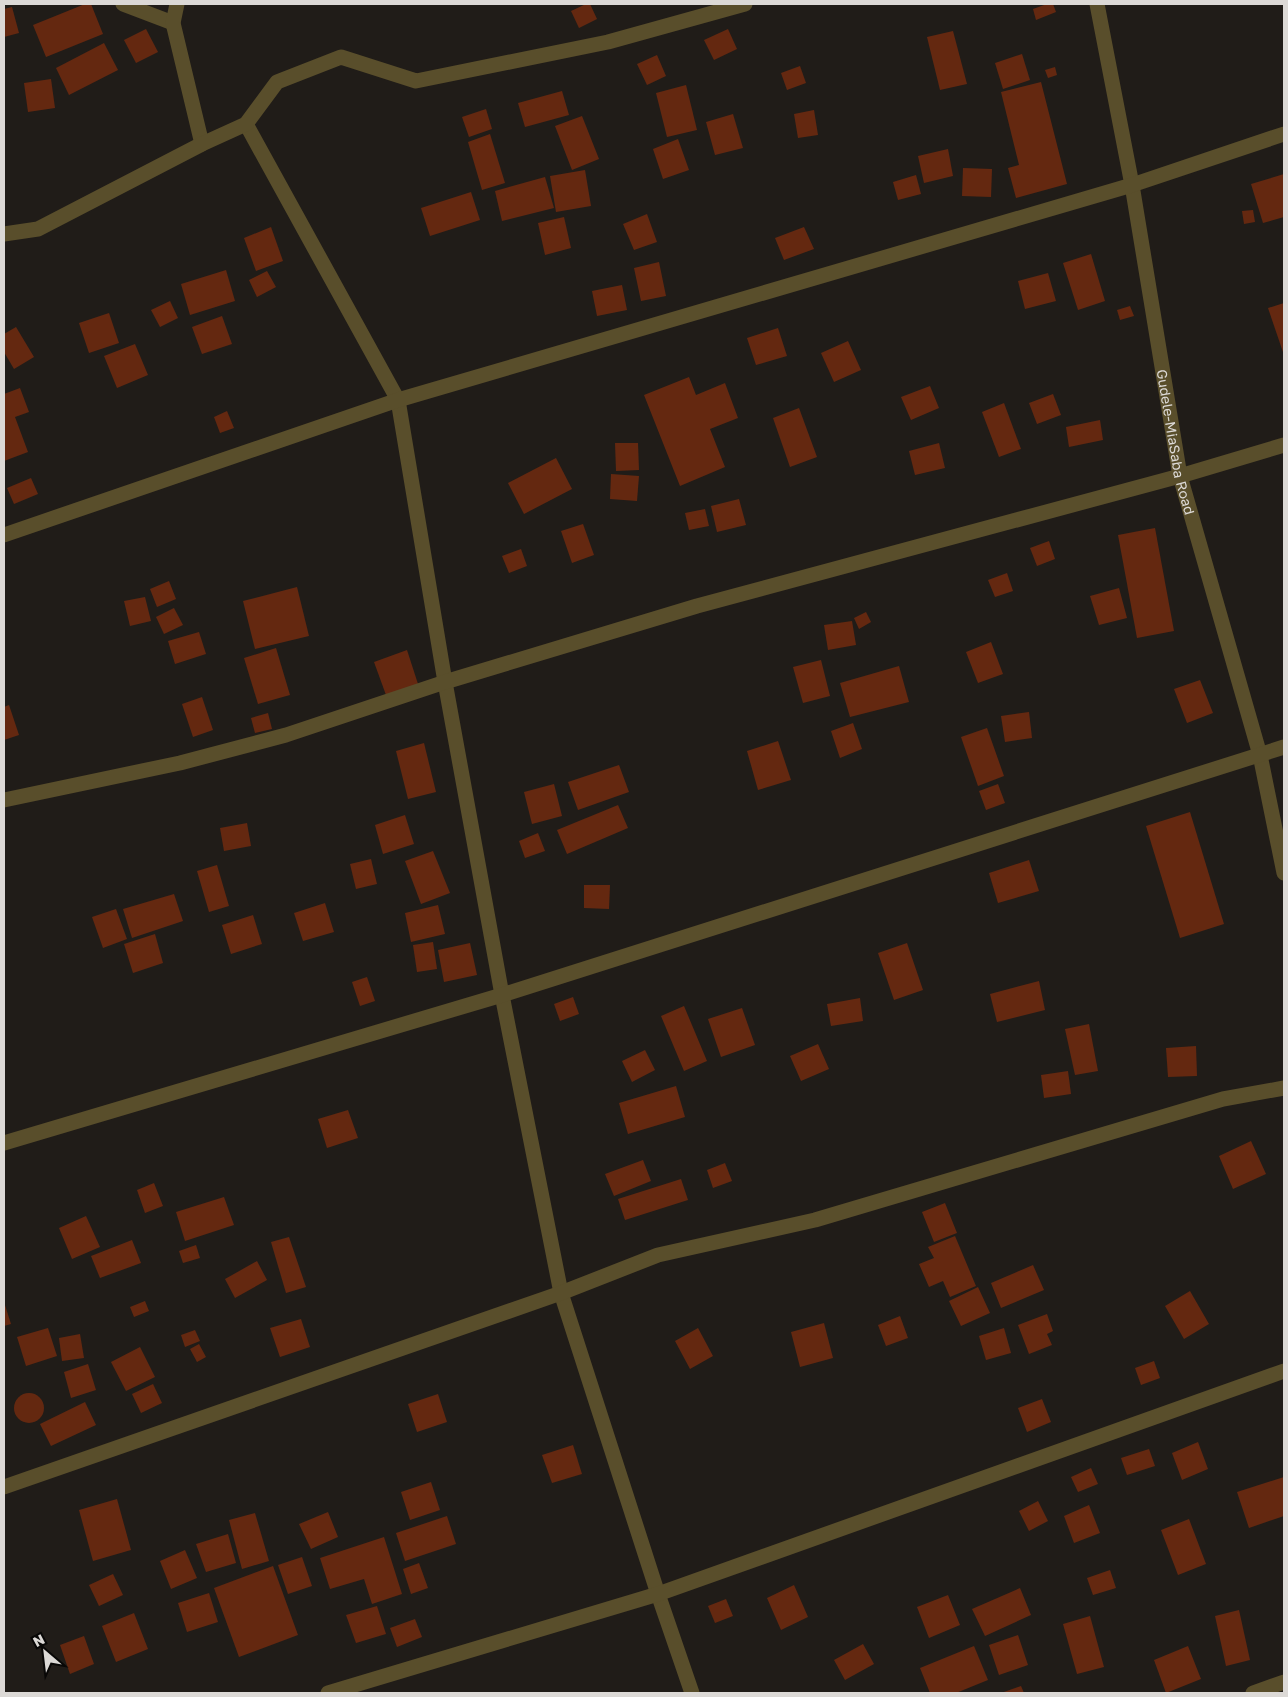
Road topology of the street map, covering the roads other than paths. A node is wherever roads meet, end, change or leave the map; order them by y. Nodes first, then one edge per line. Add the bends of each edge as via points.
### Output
1 (123, 4) edge
2 (177, 4) edge
3 (745, 4) edge
4 (1097, 4) edge
5 (173, 23) junction
6 (246, 124) junction
7 (1284, 134) edge
8 (202, 144) junction
9 (1132, 185) junction
10 (4, 234) edge
11 (398, 400) junction
12 (1284, 445) edge
13 (1180, 476) junction
14 (4, 535) edge
15 (445, 682) junction
16 (1284, 747) edge
17 (1260, 755) junction
18 (4, 800) edge
19 (1284, 872) edge
20 (502, 995) junction
21 (1284, 1088) edge
22 (4, 1143) edge
23 (561, 1293) junction
24 (1284, 1370) edge
25 (4, 1487) edge
26 (658, 1594) junction
27 (1284, 1682) edge
28 (328, 1693) edge
29 (692, 1693) edge
30 (1252, 1693) edge

1 - 5 street
2 - 5 street
3 - 6 street via 608,42 416,81 340,58 277,82
4 - 9 street, Gudele-MiaSaba Road
5 - 8 street
6 - 8 street
6 - 11 street
7 - 9 street
8 - 10 street via 38,230
9 - 11 street
9 - 13 street, Gudele-MiaSaba Road
11 - 14 street
11 - 15 street
12 - 13 street
13 - 15 street via 697,606
13 - 17 street, Gudele-MiaSaba Road
15 - 18 street via 286,735 180,763
15 - 20 street
16 - 17 street
17 - 19 street, Gudele-MiaSaba Road
17 - 20 street
20 - 22 street
20 - 23 street
21 - 23 street via 1223,1099 815,1220 658,1255
23 - 25 street
23 - 26 street
24 - 26 street
26 - 28 street
26 - 29 street
27 - 30 street

